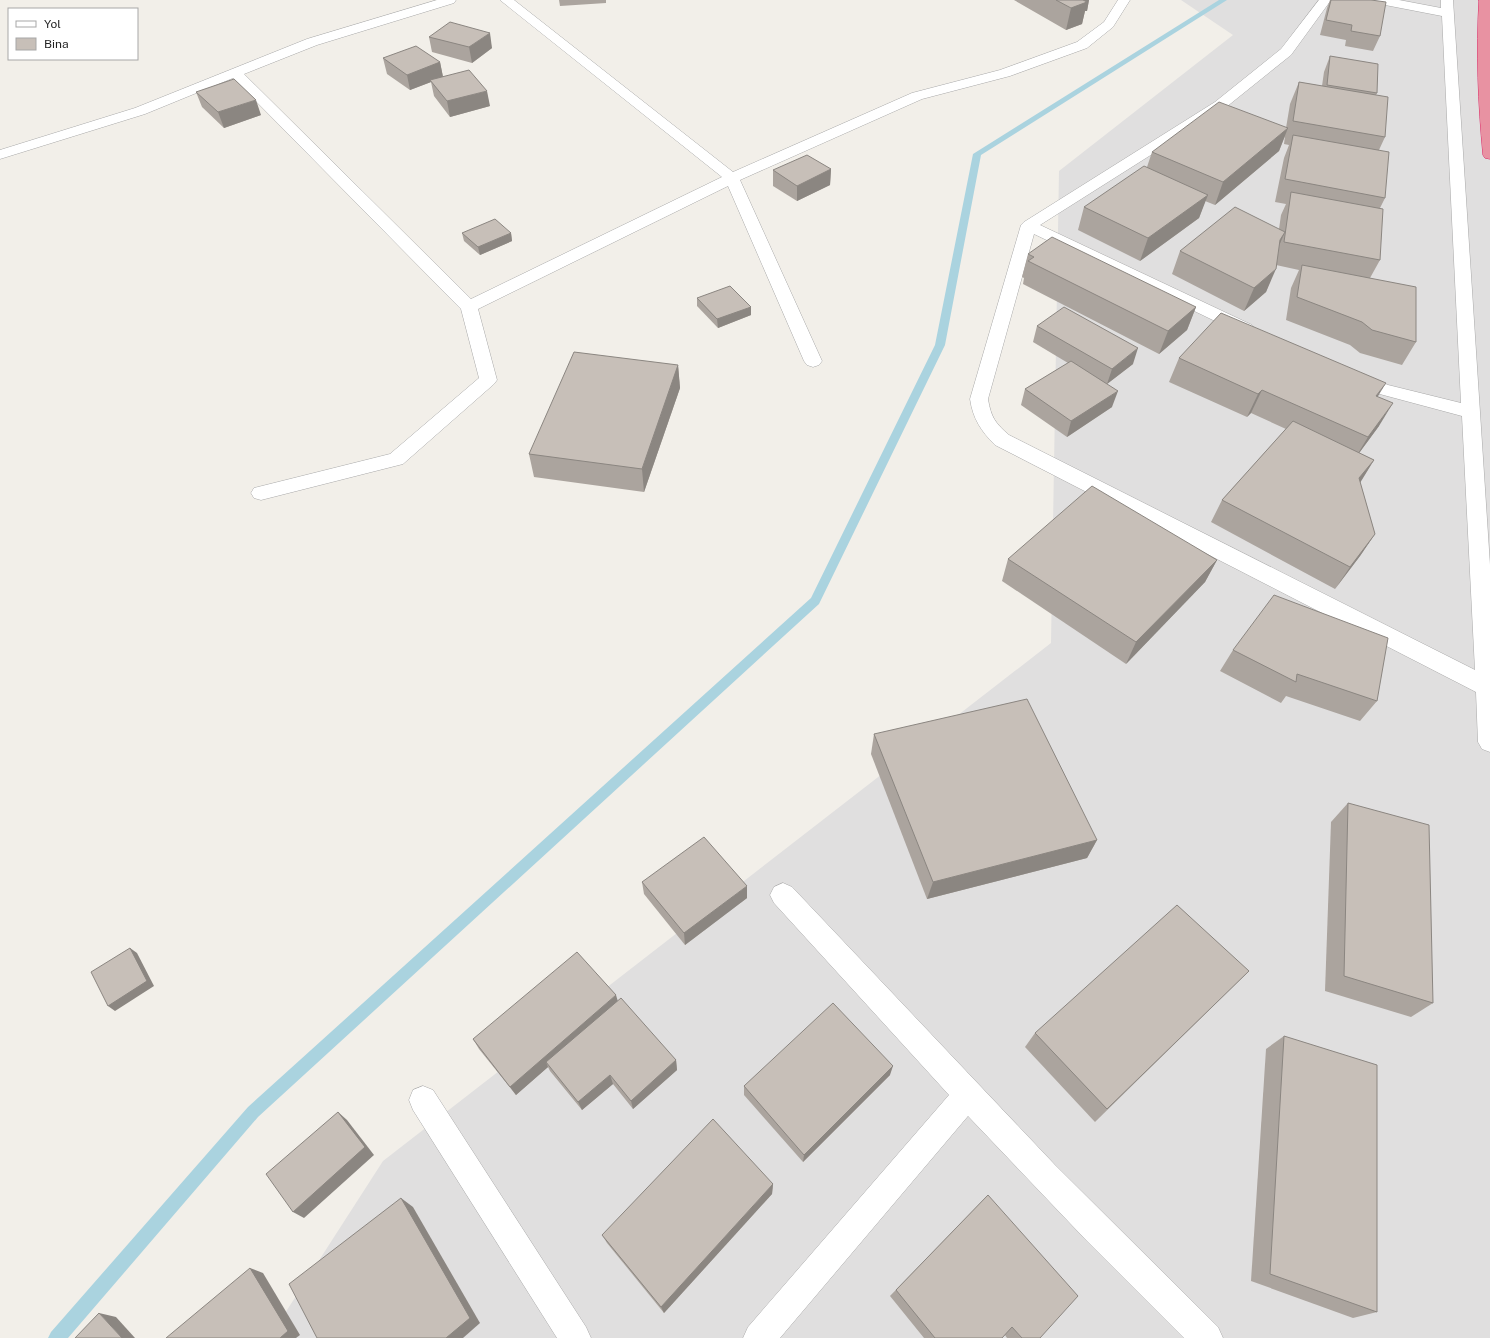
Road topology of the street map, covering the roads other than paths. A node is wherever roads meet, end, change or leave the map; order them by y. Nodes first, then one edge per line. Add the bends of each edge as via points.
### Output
1 (450, 0) edge
2 (506, 0) edge
3 (1124, 0) edge
4 (1325, 0) edge
5 (1380, 0) edge
6 (1485, 0) edge
7 (1448, 7) edge
8 (235, 73) junction
9 (0, 155) edge
10 (1490, 155) edge
11 (732, 178) junction
12 (1029, 225) junction
13 (469, 307) junction
14 (1261, 336) edge
15 (813, 361) dead end
16 (1340, 371) edge
17 (1471, 412) junction
18 (261, 493) dead end
19 (1487, 687) junction
20 (1490, 742) edge
21 (783, 895) dead end
22 (967, 1096) junction
23 (423, 1100) dead end
24 (575, 1338) edge
25 (759, 1338) edge
26 (1207, 1338) edge

1 - 8 street via 312,42
2 - 11 street
3 - 11 street via 1109,24 1082,45 1005,73 917,96
4 - 12 street via 1286,52 1220,105
5 - 7 street
6 - 10 highway via 1483,37
7 - 17 street
8 - 9 street via 140,111
8 - 13 street
11 - 13 street
11 - 15 street
12 - 14 street
12 - 19 street via 978,398 981,415 987,426 1002,440 1023,452
13 - 18 street via 488,380 396,459
16 - 17 street via 1382,389
17 - 19 street
19 - 20 street
21 - 22 street
22 - 25 street
22 - 26 street via 1139,1273
23 - 24 street

